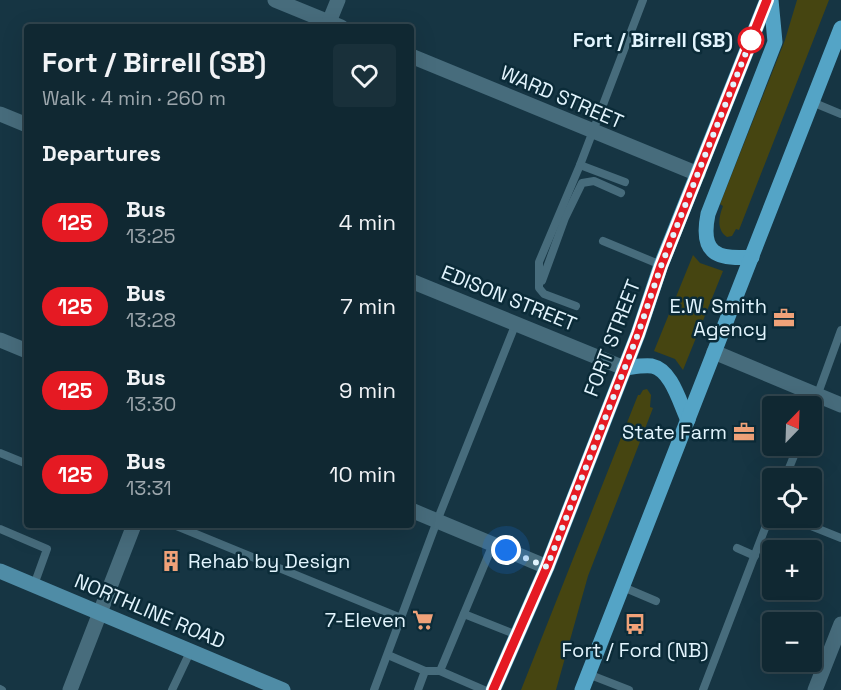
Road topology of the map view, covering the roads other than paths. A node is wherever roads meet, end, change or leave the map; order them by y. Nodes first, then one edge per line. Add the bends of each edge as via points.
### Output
1 (275, 0) edge
2 (338, 0) edge
3 (643, 0) edge
4 (769, 0) edge
5 (330, 24) edge
6 (332, 24) edge
7 (841, 28) edge
8 (414, 57) edge
9 (812, 102) junction
10 (0, 114) edge
11 (841, 114) edge
12 (24, 124) edge
13 (591, 132) junction
14 (580, 165) junction
15 (698, 174) junction
16 (625, 182) dead end
17 (621, 193) dead end
18 (603, 241) dead end
19 (752, 257) junction
20 (661, 266) junction
21 (414, 282) edge
22 (539, 288) junction
23 (576, 306) dead end
24 (516, 323) junction
25 (841, 330) edge
26 (0, 340) edge
27 (24, 350) edge
28 (714, 352) junction
29 (624, 368) junction
30 (817, 395) junction
31 (841, 405) edge
32 (688, 420) junction
33 (0, 453) edge
34 (24, 463) edge
35 (414, 511) edge
36 (437, 521) junction
37 (133, 528) edge
38 (181, 528) edge
39 (765, 528) edge
40 (816, 528) edge
41 (0, 529) edge
42 (841, 538) edge
43 (493, 544) junction
44 (737, 548) dead end
45 (755, 556) junction
46 (547, 567) junction
47 (0, 571) edge
48 (34, 585) junction
49 (623, 587) junction
50 (656, 601) dead end
51 (100, 612) junction
52 (464, 614) junction
53 (401, 618) junction
54 (841, 624) edge
55 (517, 635) junction
56 (191, 650) junction
57 (388, 655) junction
58 (425, 671) junction
59 (440, 671) junction
60 (588, 674) junction
61 (276, 689) edge
62 (70, 690) edge
63 (172, 690) edge
64 (374, 690) edge
65 (418, 690) edge
66 (484, 690) edge
67 (493, 690) edge
68 (582, 690) edge
69 (629, 690) edge
70 (703, 690) edge
71 (815, 690) edge

1 - 5 street
2 - 6 street
3 - 13 lane
4 - 15 main road, FORT STREET
4 - 19 main road via 775,42 705,230 706,240 716,254 730,259
7 - 9 main road
8 - 13 street, WARD STREET
9 - 11 lane
9 - 19 main road
10 - 12 street
13 - 14 lane
13 - 15 street, WARD STREET
14 - 16 lane
14 - 22 lane via 539,262
15 - 20 main road, FORT STREET
17 - 22 lane via 594,181 582,183
18 - 20 lane
19 - 28 main road
20 - 29 main road, FORT STREET
21 - 24 street, EDISON STREET
22 - 23 lane via 544,294
24 - 29 street, EDISON STREET
24 - 36 lane
25 - 30 lane
26 - 27 street
28 - 30 street
28 - 32 main road
29 - 32 main road via 649,366 663,371
29 - 46 main road, FORT STREET
30 - 31 street
32 - 49 main road
33 - 34 lane
35 - 36 street
36 - 43 street
36 - 53 lane
37 - 51 street
38 - 53 lane
39 - 45 lane
40 - 42 lane
41 - 48 lane via 47,549
43 - 46 street
43 - 52 lane
44 - 45 lane
45 - 70 lane
46 - 55 main road, FORT STREET
47 - 48 main road, NORTHLINE ROAD
48 - 51 main road, NORTHLINE ROAD
49 - 50 lane
49 - 60 main road
51 - 56 main road, NORTHLINE ROAD
51 - 62 street
52 - 55 lane
52 - 59 lane
53 - 57 lane
54 - 71 street
55 - 67 main road, FORT STREET
56 - 61 main road, NORTHLINE ROAD
56 - 63 lane
57 - 58 lane
57 - 64 lane
58 - 59 lane
58 - 65 lane
59 - 66 lane
60 - 68 main road
60 - 69 lane

